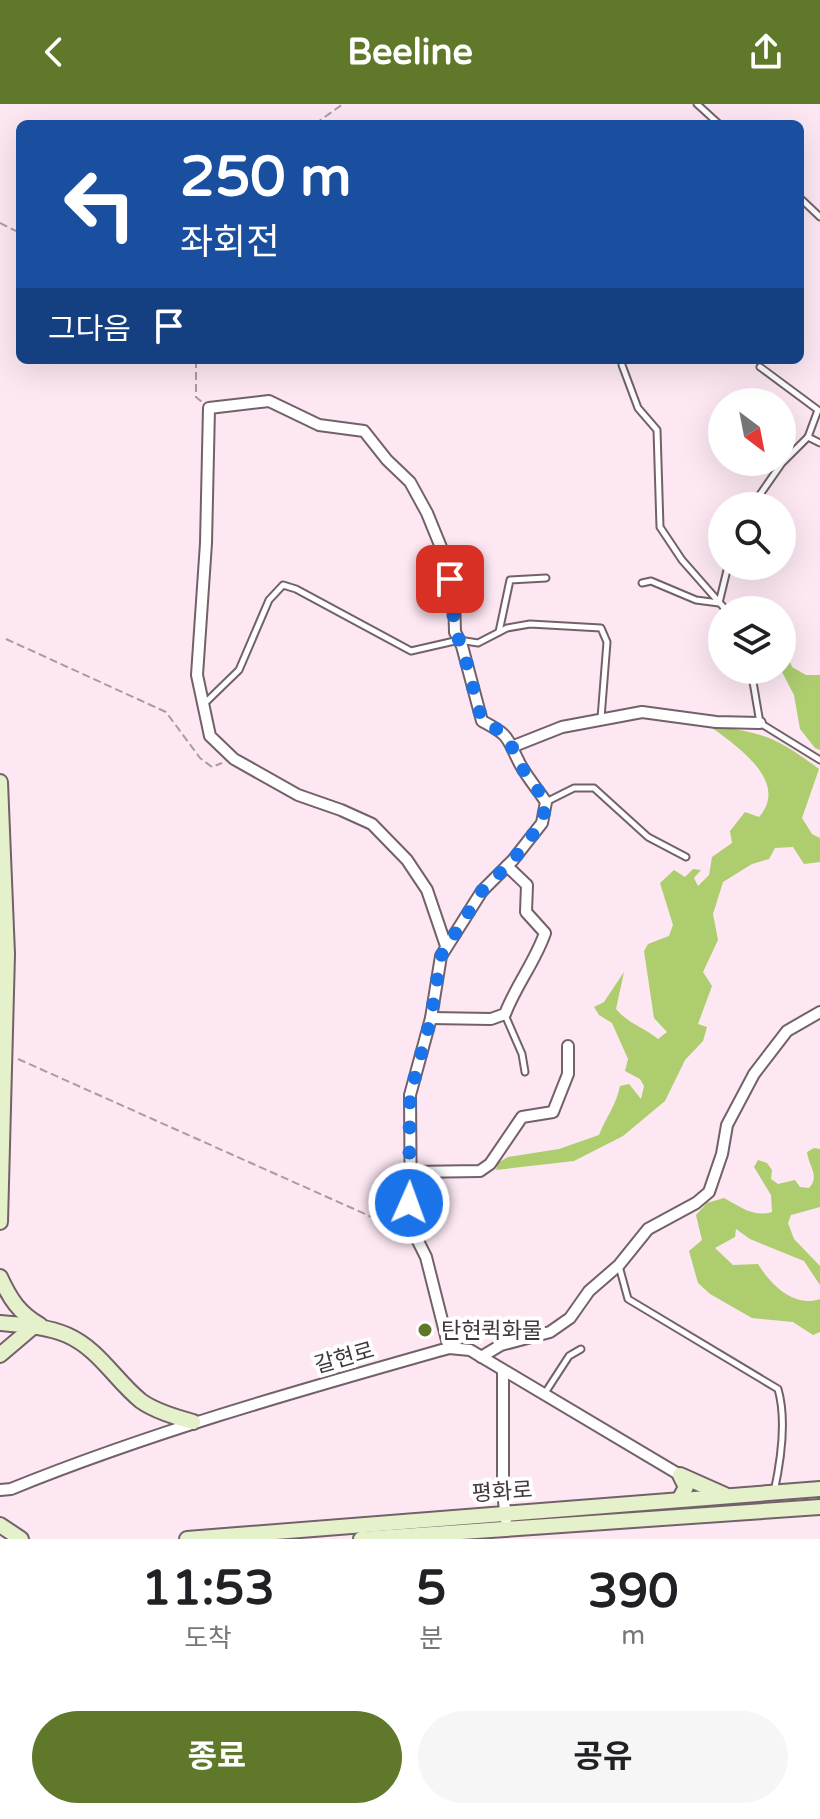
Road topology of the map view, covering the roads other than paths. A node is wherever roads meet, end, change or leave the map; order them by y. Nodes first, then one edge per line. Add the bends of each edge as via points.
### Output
1 (697, 104) edge
2 (715, 120) edge
3 (804, 202) edge
4 (820, 217) edge
5 (622, 365) dead end
6 (760, 367) dead end
7 (808, 437) junction
8 (820, 443) edge
9 (762, 492) edge
10 (546, 578) dead end
11 (642, 583) dead end
12 (713, 596) edge
13 (708, 602) edge
14 (498, 633) junction
15 (459, 640) junction
16 (753, 684) edge
17 (202, 706) junction
18 (601, 718) junction
19 (760, 723) junction
20 (514, 746) junction
21 (820, 760) edge
22 (0, 782) edge
23 (546, 802) junction
24 (686, 857) dead end
25 (507, 866) junction
26 (446, 946) junction
27 (820, 1012) edge
28 (505, 1014) junction
29 (431, 1018) junction
30 (568, 1046) dead end
31 (525, 1072) dead end
32 (411, 1172) junction
33 (0, 1222) edge
34 (619, 1265) junction
35 (0, 1277) edge
36 (0, 1323) edge
37 (38, 1327) junction
38 (449, 1348) junction
39 (581, 1349) dead end
40 (0, 1355) edge
41 (481, 1357) junction
42 (503, 1371) junction
43 (544, 1393) junction
44 (193, 1422) junction
45 (680, 1475) junction
46 (820, 1489) edge
47 (0, 1490) edge
48 (773, 1493) junction
49 (729, 1497) junction
50 (679, 1500) junction
51 (820, 1507) edge
52 (505, 1512) junction
53 (0, 1525) edge
54 (507, 1534) edge
55 (21, 1539) edge
56 (187, 1539) edge
57 (361, 1539) edge

1 - 2 lane
3 - 4 lane
5 - 12 lane via 638,408 657,430 660,527
6 - 7 lane via 818,410
7 - 8 lane
7 - 9 lane
10 - 14 lane via 510,580
11 - 13 lane via 651,581
14 - 15 lane via 478,643
14 - 18 lane via 530,624 601,628 607,642
15 - 17 lane via 411,651 283,585 269,600 239,670
15 - 17 street via 447,562 427,513 410,482 364,431 319,425 269,401 209,408 197,675
15 - 20 street via 482,721 503,732
16 - 19 lane
17 - 26 street via 210,736 234,759 298,795 372,824 427,890
18 - 19 street via 642,712
18 - 20 street
19 - 21 lane
20 - 23 street via 519,763
22 - 33 main road via 7,954
23 - 24 lane via 574,788 594,788 648,837
23 - 25 street via 542,823
25 - 26 street via 482,891
25 - 28 street via 527,885 526,912 545,933
26 - 29 street
27 - 34 street via 787,1031 754,1074 727,1125 709,1192 648,1229
28 - 29 street via 491,1019
28 - 31 lane
29 - 32 street via 410,1095
30 - 32 street via 568,1074 553,1112 522,1117 490,1164 480,1171
32 - 38 street via 411,1227 426,1257
34 - 41 street via 550,1332 501,1345
34 - 48 lane via 628,1299 778,1389 784,1408
35 - 37 main road via 12,1302
36 - 37 main road
37 - 40 main road
37 - 44 main road via 68,1336 94,1352 144,1403
38 - 41 street
38 - 44 street, 갈현로
39 - 43 lane via 569,1356
41 - 42 street
42 - 43 street
42 - 52 street
43 - 45 street
44 - 47 street, 갈현로
45 - 49 main road
45 - 50 main road via 686,1487
46 - 48 main road, 평화로
48 - 49 main road, 평화로
49 - 50 main road, 평화로
50 - 52 main road, 평화로
51 - 54 main road, 평화로
52 - 54 street
52 - 56 main road, 평화로
53 - 55 main road
54 - 57 main road, 평화로

